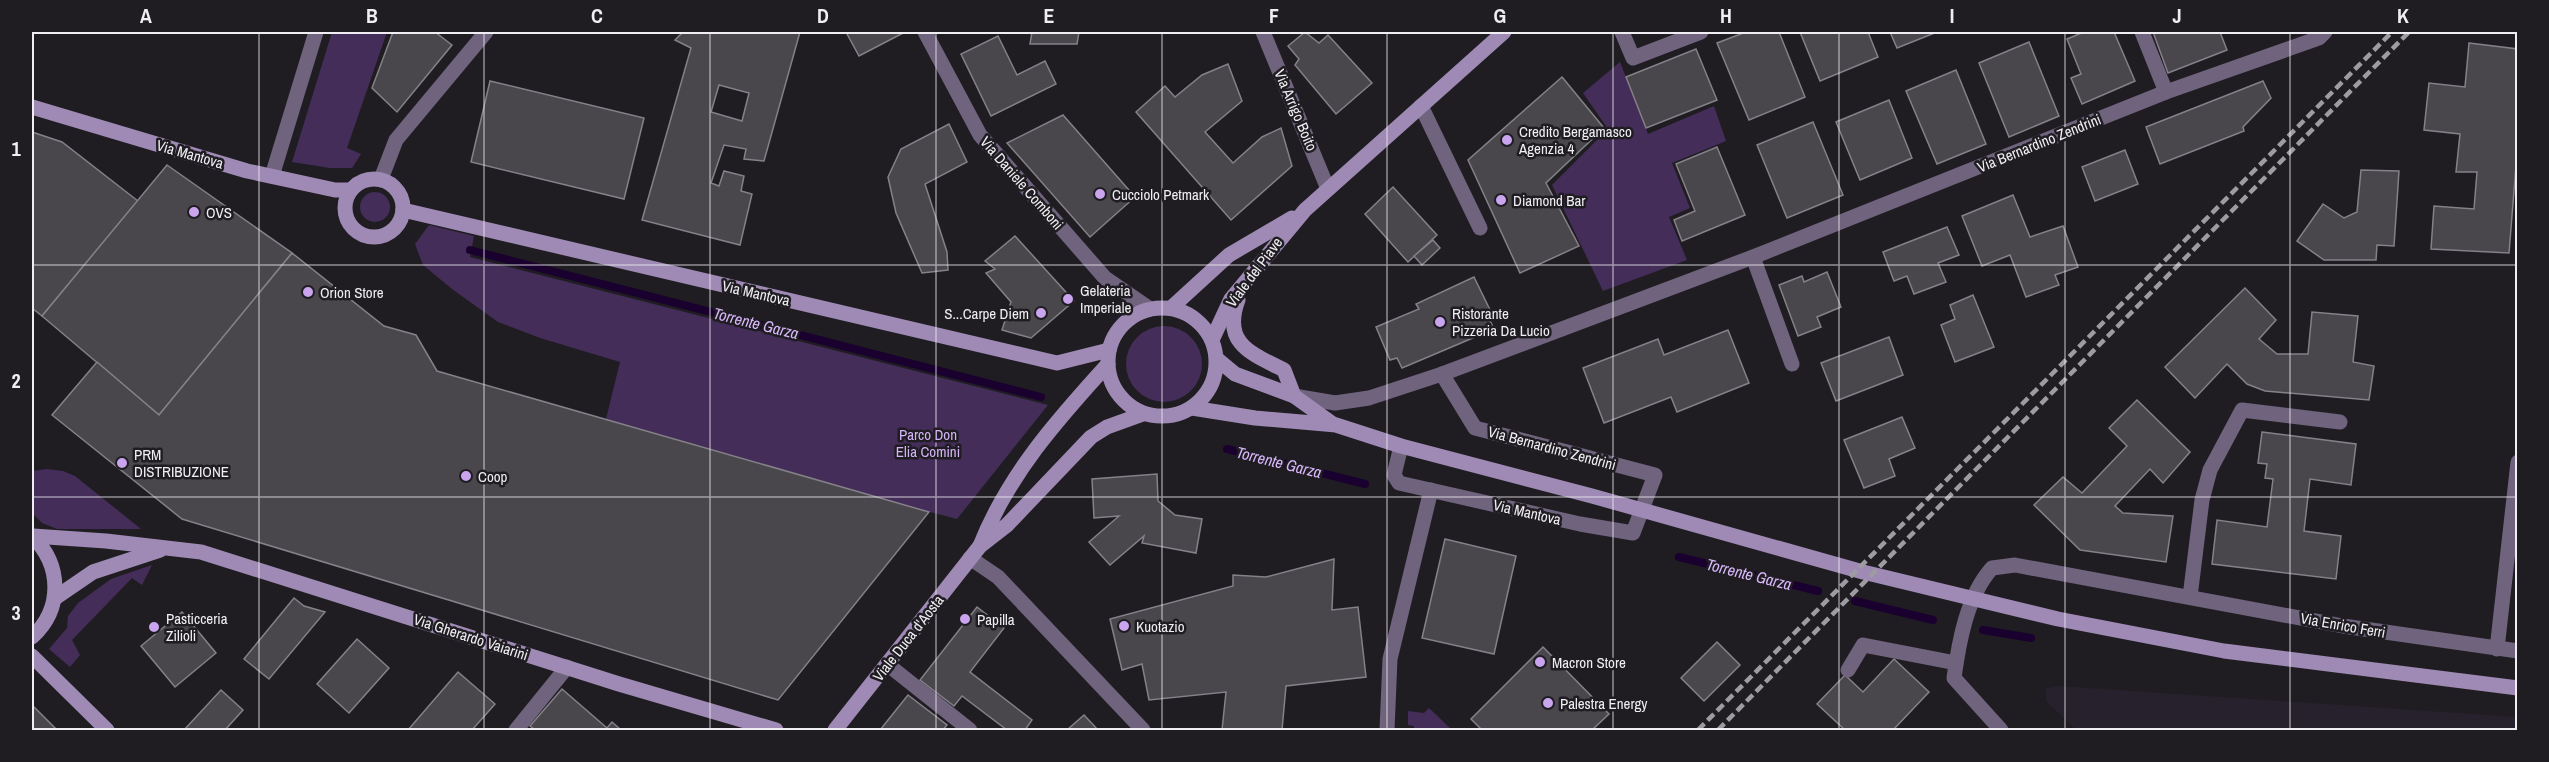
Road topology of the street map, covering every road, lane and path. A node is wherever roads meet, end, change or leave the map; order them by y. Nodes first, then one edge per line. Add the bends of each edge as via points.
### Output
1 (316, 32) edge
2 (486, 32) edge
3 (925, 32) edge
4 (1263, 32) edge
5 (1504, 32) edge
6 (1622, 32) edge
7 (1701, 32) edge
8 (2142, 32) edge
9 (2325, 32) edge
10 (2166, 92) junction
11 (1421, 106) junction
12 (32, 107) edge
13 (272, 176) junction
14 (381, 179) junction
15 (1328, 189) junction
16 (350, 190) junction
17 (403, 210) junction
18 (1305, 210) junction
19 (1480, 228) dead end
20 (1753, 257) junction
21 (1244, 282) junction
22 (1171, 308) junction
23 (1150, 309) junction
24 (1212, 340) junction
25 (1108, 357) junction
26 (1217, 359) junction
27 (1792, 364) dead end
28 (1442, 374) junction
29 (1294, 396) junction
30 (1192, 408) junction
31 (1143, 414) junction
32 (2340, 422) dead end
33 (1336, 425) junction
34 (1401, 446) junction
35 (2517, 462) edge
36 (1655, 475) joint
37 (1431, 490) junction
38 (32, 536) edge
39 (166, 548) junction
40 (975, 552) junction
41 (2190, 597) junction
42 (55, 598) junction
43 (32, 638) edge
44 (2497, 649) junction
45 (2517, 651) edge
46 (32, 656) edge
47 (1956, 663) junction
48 (887, 664) junction
49 (567, 668) junction
50 (1848, 670) dead end
51 (2517, 688) edge
52 (107, 730) edge
53 (516, 730) edge
54 (776, 730) edge
55 (835, 730) edge
56 (970, 730) edge
57 (1143, 730) edge
58 (1387, 730) edge
59 (2001, 730) edge

1 - 13 street
2 - 14 street via 396,140
3 - 23 street, Via Daniele Comboni via 980,135 1105,278
4 - 15 street, Via Arrigo Boito
5 - 11 main road, Viale del Piave
6 - 7 street via 1633,58
8 - 10 street
9 - 10 street, Via Bernardino Zendrini via 2319,38
10 - 20 street, Via Bernardino Zendrini
11 - 15 main road, Viale del Piave
11 - 19 street
12 - 13 main road, Via Mantova
13 - 16 main road, Via Mantova
14 - 16 main road, Via Mantova via 370,179
14 - 17 main road via 398,191
15 - 18 main road, Viale del Piave
16 - 17 main road via 345,212 349,223 367,236 378,237 392,231
17 - 25 main road, Via Mantova via 1057,363
18 - 21 main road, Viale del Piave
18 - 22 main road, Viale del Piave via 1229,255
20 - 27 street
20 - 28 street, Via Bernardino Zendrini
21 - 24 main road, Viale del Piave via 1231,299
21 - 29 main road via 1232,324 1236,337 1246,351 1284,370
22 - 23 main road
22 - 24 main road via 1195,319
23 - 25 main road via 1124,324 1114,336
24 - 26 main road
25 - 31 main road via 1118,395
25 - 40 main road, Viale Duca d'Aosta via 1023,466
26 - 29 main road via 1235,374
26 - 30 main road via 1211,387
28 - 29 street, Via Bernardino Zendrini via 1369,398 1335,403
28 - 36 street, Via Bernardino Zendrini via 1475,428
29 - 33 main road
30 - 31 main road via 1168,417
30 - 33 main road
31 - 40 main road, Viale Duca d'Aosta via 1091,437 1007,525
32 - 41 street via 2242,410 2211,470 2202,500
33 - 34 main road
34 - 37 street, Via Mantova via 1395,480
34 - 51 main road via 1863,572 2058,619 2224,651
35 - 44 street
36 - 37 street, Via Mantova via 1633,533
37 - 58 street via 1390,659
38 - 39 main road, Via Gherardo Vaiarini
38 - 42 main road via 52,565
39 - 42 main road, Via Gherardo Vaiarini via 93,572
39 - 49 main road, Via Gherardo Vaiarini via 201,552
40 - 48 main road, Viale Duca d'Aosta
40 - 57 street
41 - 44 street, Via Enrico Ferri via 2343,626
41 - 47 street, Via Enrico Ferri via 2015,565 1992,568 1968,612
42 - 43 main road via 43,626
44 - 45 street, Via Enrico Ferri
46 - 52 main road
47 - 50 street via 1863,645
47 - 59 street via 1954,678
48 - 55 main road, Viale Duca d'Aosta
48 - 56 street
49 - 53 street
49 - 54 main road, Via Gherardo Vaiarini

